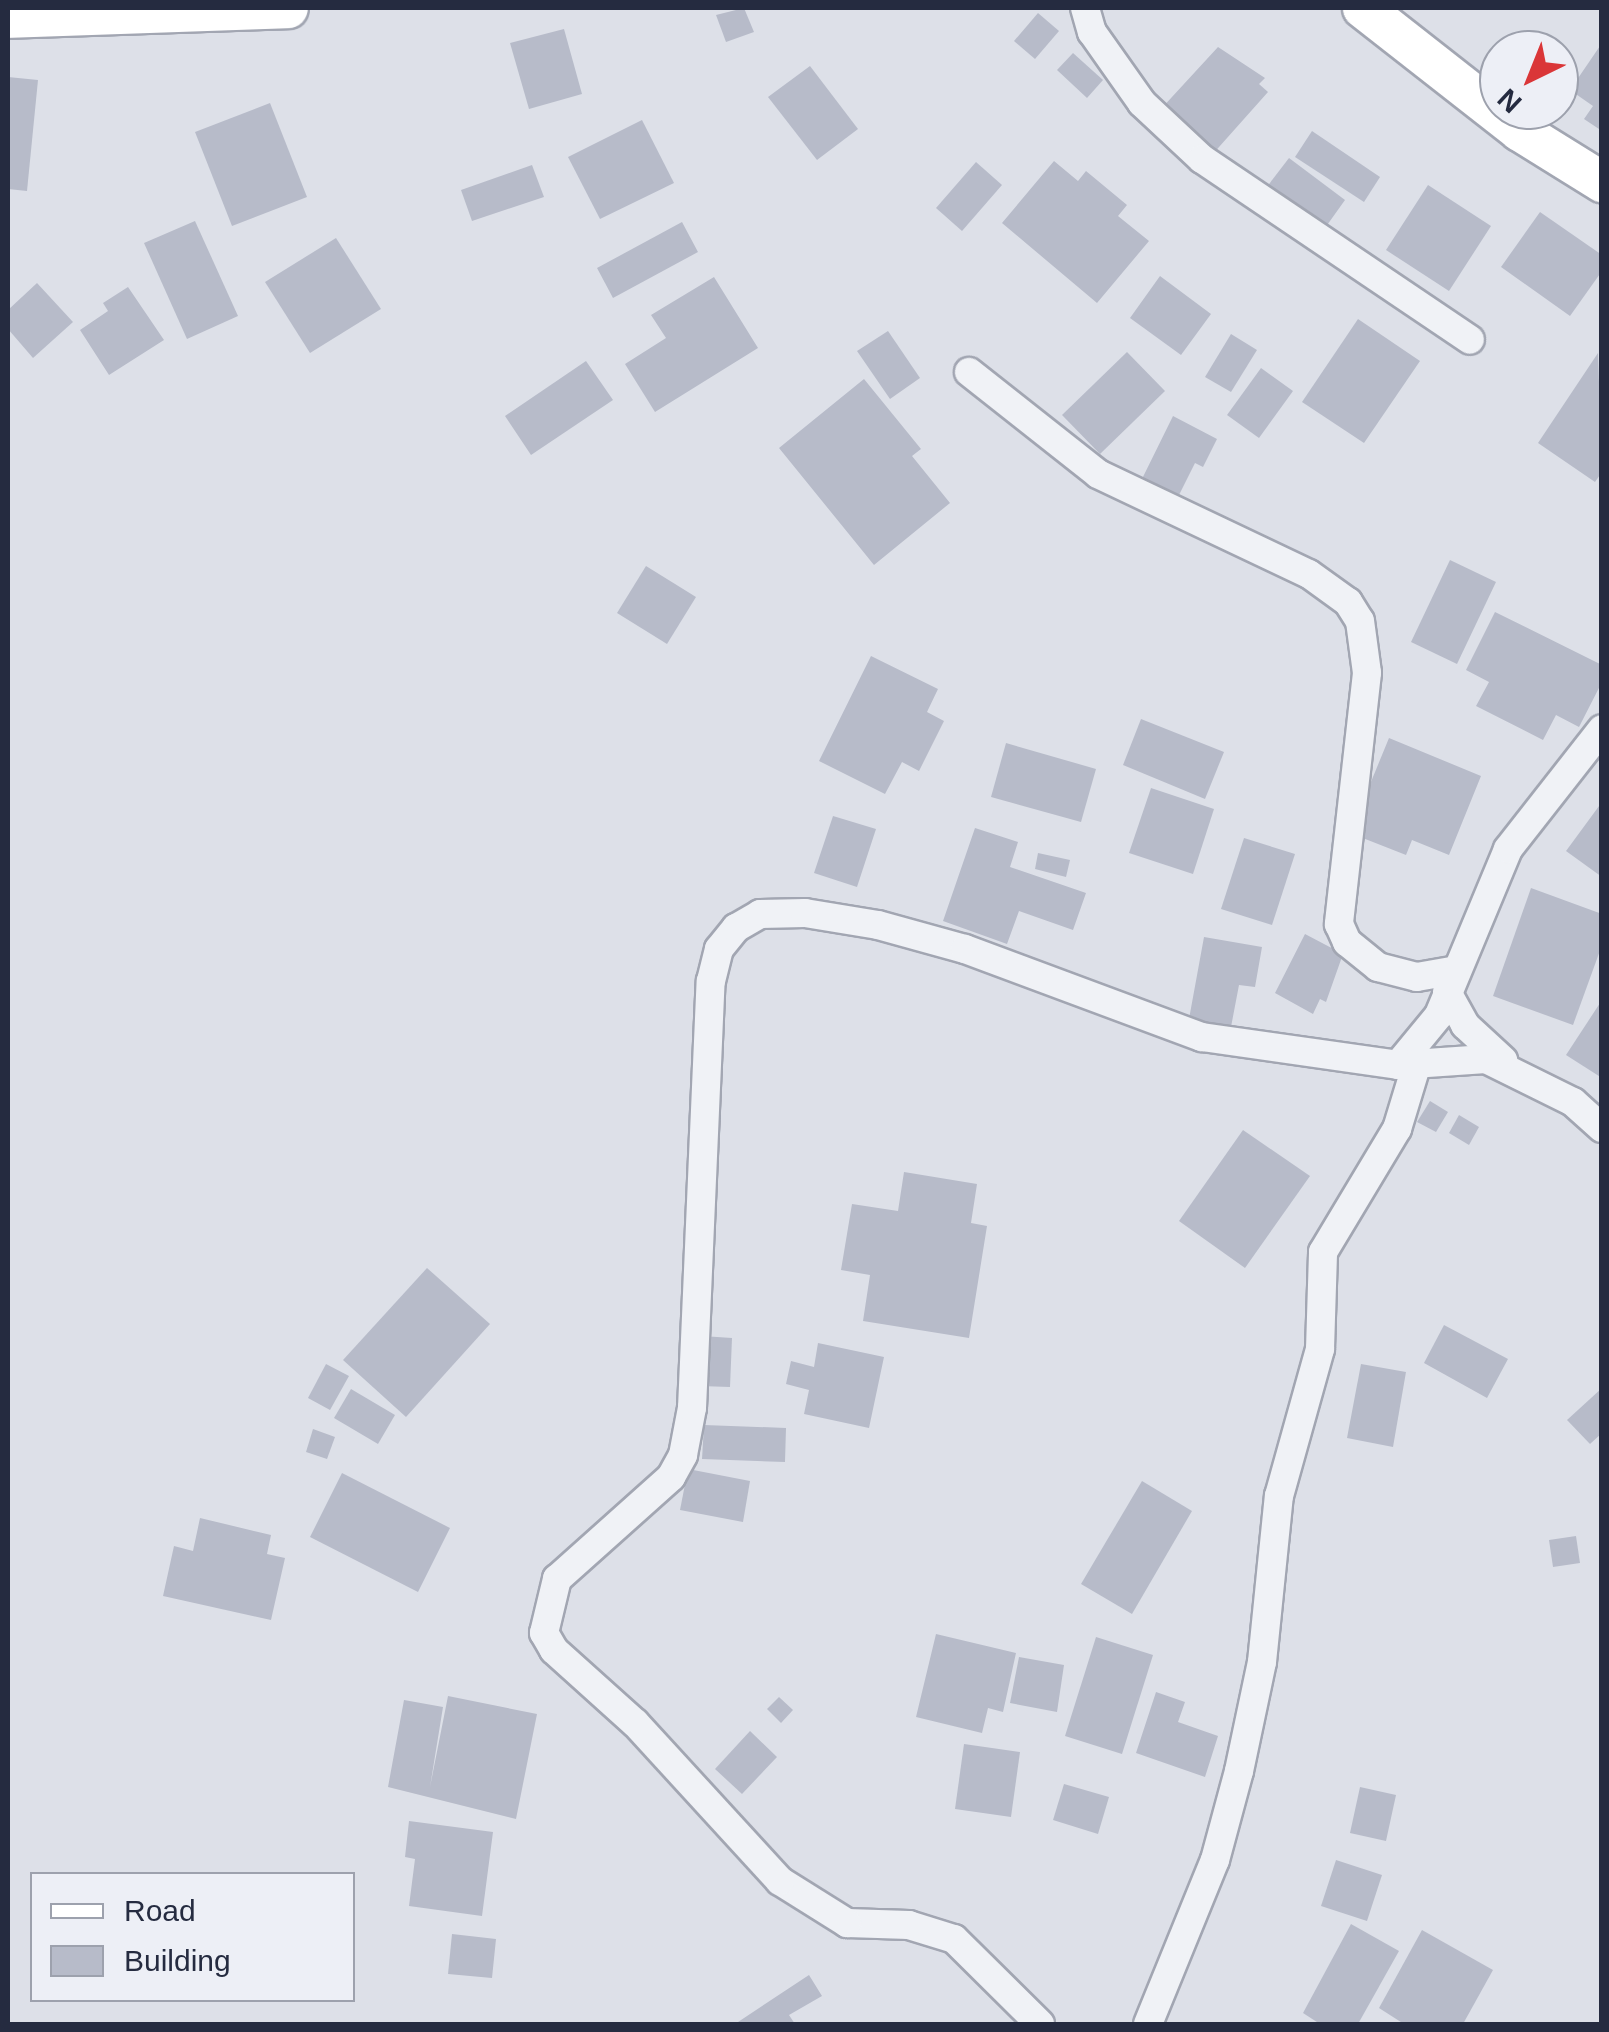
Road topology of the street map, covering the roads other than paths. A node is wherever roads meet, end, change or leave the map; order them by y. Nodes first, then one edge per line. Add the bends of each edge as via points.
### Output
1 (288, 8) edge
2 (1086, 8) edge
3 (1363, 8) edge
4 (8, 18) edge
5 (1602, 182) edge
6 (1470, 340) dead end
7 (969, 372) dead end
8 (1602, 729) edge
9 (1451, 981) junction
10 (1407, 1064) junction
11 (1512, 1067) junction
12 (1602, 1128) edge
13 (1040, 2024) edge
14 (1148, 2024) edge

1 - 4 street
2 - 6 street via 1092,32 1142,103 1202,159
3 - 5 street via 1520,132
7 - 9 street via 1098,474 1309,574 1348,602 1360,620 1367,672 1339,924 1347,942 1378,966
8 - 9 street via 1508,849
9 - 10 street via 1430,1032
9 - 11 street via 1464,1025
10 - 11 street via 1466,1056
10 - 13 street via 1202,1037 964,949 806,912 760,914 736,928 719,950 710,981 686,1444 670,1477 558,1580 544,1632 554,1650 634,1724 780,1881 848,1923 909,1925 954,1938
10 - 14 street via 1397,1129 1323,1252 1320,1349 1279,1496 1262,1662 1239,1770 1216,1860
11 - 12 street via 1573,1102

